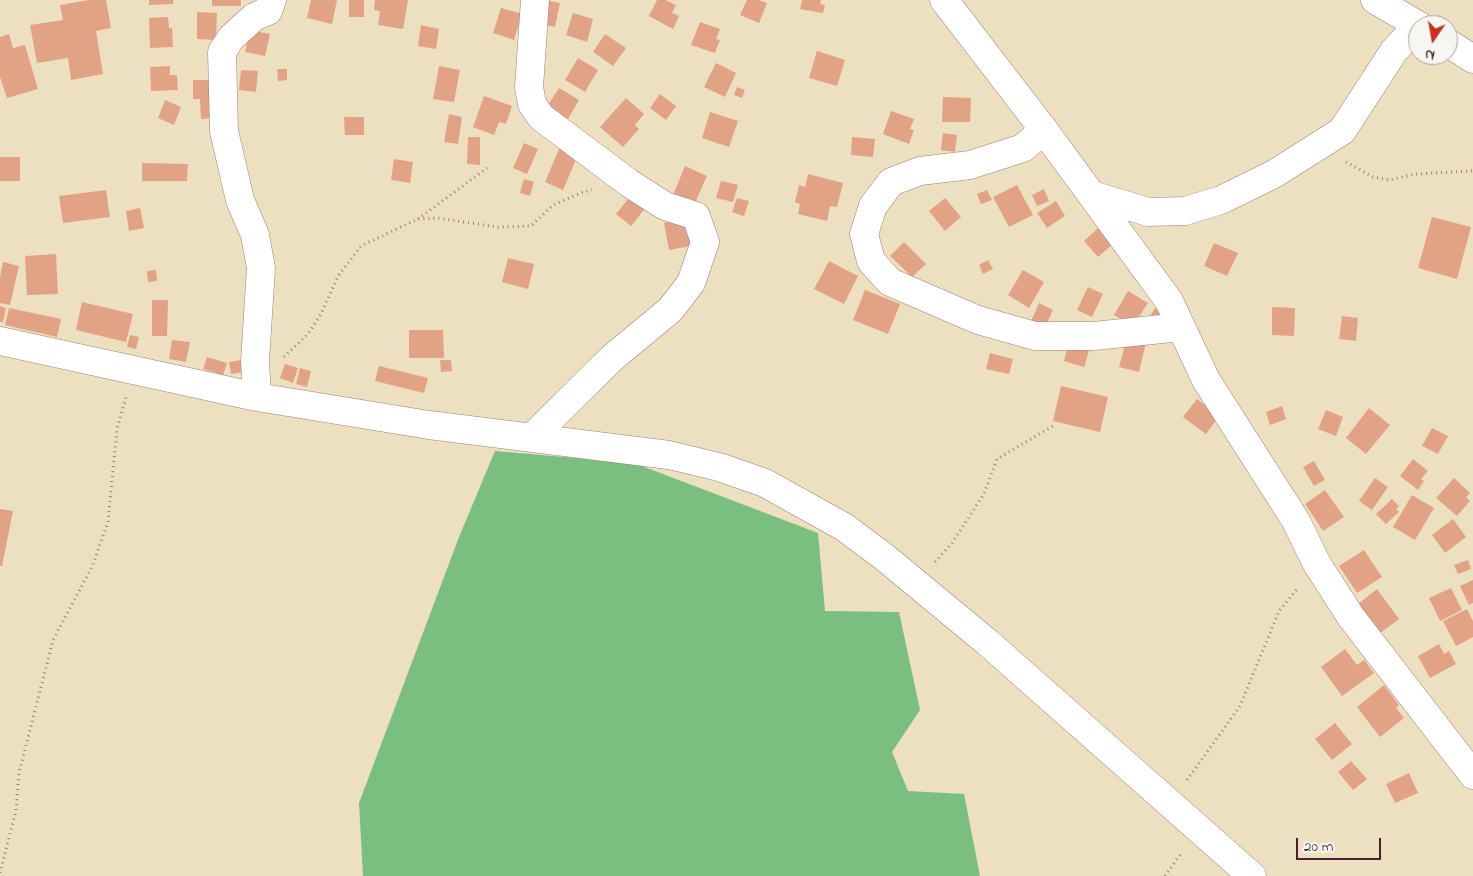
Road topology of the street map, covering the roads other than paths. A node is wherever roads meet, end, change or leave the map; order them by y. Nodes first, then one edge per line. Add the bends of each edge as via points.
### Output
1 (272, 0) edge
2 (535, 0) edge
3 (944, 0) edge
4 (1376, 0) edge
5 (1408, 19) edge
6 (1408, 36) edge
7 (1458, 50) edge
8 (1473, 59) edge
9 (1044, 130) junction
10 (1092, 195) junction
11 (1181, 327) junction
12 (0, 341) edge
13 (257, 397) junction
14 (531, 438) junction
15 (1473, 775) edge
16 (1252, 876) edge

1 - 13 street via 268,11 254,17 231,38 222,52 224,131 240,200 254,235 261,268 255,361
2 - 14 street via 529,88 532,104 541,117 665,206 696,216 706,242 691,283 670,310 612,358
3 - 9 street
4 - 5 street
6 - 10 street via 1394,51 1342,131 1274,174 1221,200 1185,211 1148,212
7 - 8 street
9 - 10 street
9 - 11 street via 1023,148 970,166 920,171 891,182 873,206 864,234 870,261 890,282 978,320 1035,336 1094,336
10 - 11 street via 1169,301
11 - 15 street via 1206,380 1296,521 1317,564 1351,617
12 - 13 street
13 - 14 street
14 - 16 street via 669,455 719,467 765,483 844,528 988,642

